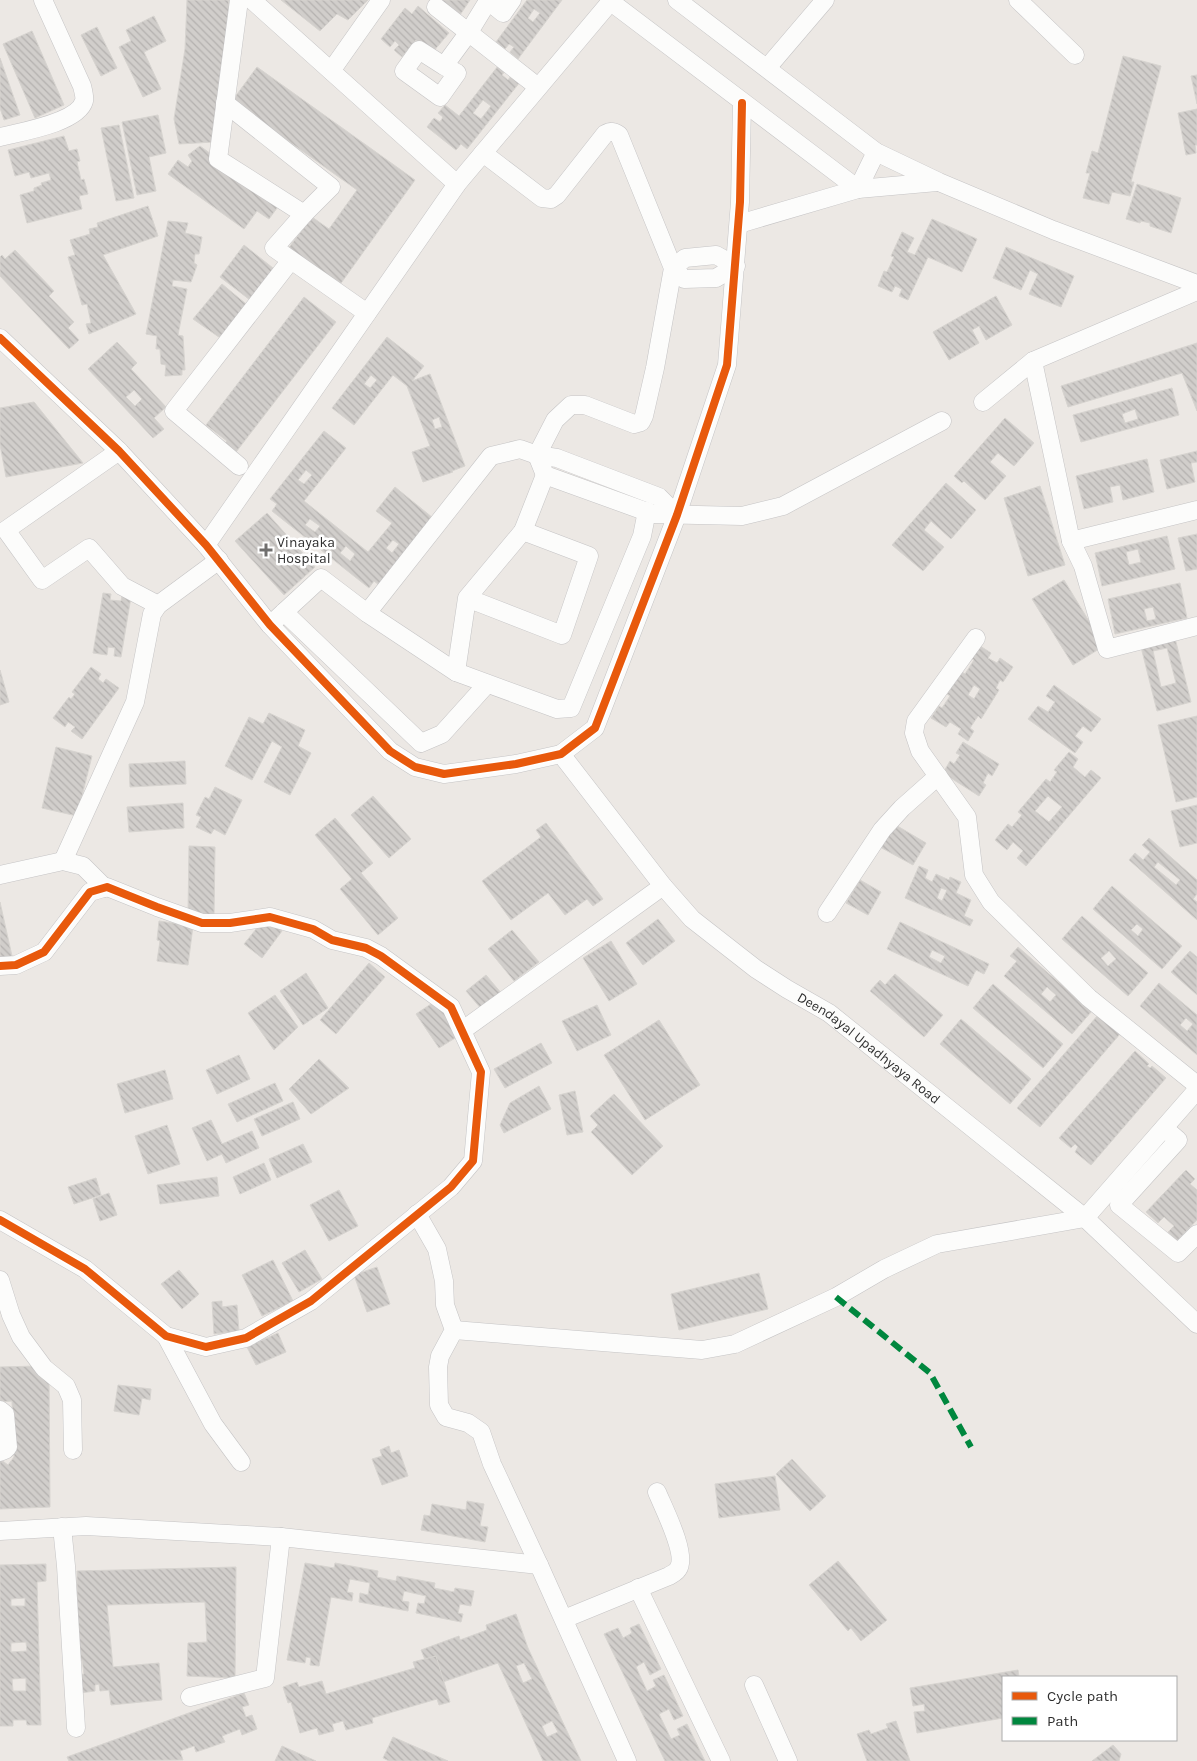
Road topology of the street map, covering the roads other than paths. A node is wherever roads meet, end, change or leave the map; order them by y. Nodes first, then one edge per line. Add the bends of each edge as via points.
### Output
1 (43, 0) edge
2 (239, 0) edge
3 (381, 0) edge
4 (488, 0) edge
5 (512, 0) edge
6 (678, 0) edge
7 (825, 0) edge
8 (1018, 0) edge
9 (611, 1) edge
10 (257, 2) edge
11 (436, 7) dead end
12 (469, 32) junction
13 (1075, 55) dead end
14 (444, 66) dead end
15 (767, 68) junction
16 (330, 71) junction
17 (538, 87) junction
18 (225, 103) junction
19 (742, 103) junction
20 (0, 137) edge
21 (483, 152) junction
22 (876, 152) junction
23 (939, 182) junction
24 (457, 184) junction
25 (858, 189) junction
26 (304, 214) junction
27 (739, 224) junction
28 (291, 260) junction
29 (736, 266) junction
30 (673, 268) junction
31 (1197, 284) edge
32 (1197, 291) edge
33 (368, 313) junction
34 (0, 338) edge
35 (1033, 361) junction
36 (983, 402) dead end
37 (942, 420) dead end
38 (119, 451) junction
39 (537, 455) junction
40 (239, 466) dead end
41 (544, 474) junction
42 (1197, 510) edge
43 (647, 511) junction
44 (677, 515) junction
45 (524, 531) junction
46 (1071, 541) junction
47 (206, 545) junction
48 (219, 560) junction
49 (467, 598) junction
50 (158, 605) junction
51 (284, 612) junction
52 (367, 613) junction
53 (270, 625) junction
54 (1197, 626) edge
55 (976, 638) dead end
56 (456, 672) junction
57 (487, 684) junction
58 (561, 754) junction
59 (938, 776) junction
60 (63, 860) junction
61 (0, 875) edge
62 (663, 886) junction
63 (105, 888) junction
64 (827, 913) dead end
65 (0, 966) edge
66 (463, 1030) junction
67 (1197, 1085) edge
68 (1197, 1090) edge
69 (1164, 1128) junction
70 (417, 1214) junction
71 (1085, 1218) junction
72 (0, 1220) edge
73 (1197, 1234) edge
74 (0, 1280) edge
75 (1197, 1324) edge
76 (454, 1330) junction
77 (166, 1336) junction
78 (0, 1410) edge
79 (73, 1450) dead end
80 (0, 1452) edge
81 (241, 1462) dead end
82 (657, 1492) dead end
83 (62, 1528) junction
84 (0, 1531) edge
85 (281, 1538) junction
86 (539, 1565) junction
87 (638, 1588) junction
88 (564, 1619) junction
89 (754, 1685) dead end
90 (190, 1698) dead end
91 (76, 1728) dead end
92 (627, 1761) edge
93 (721, 1761) edge
94 (788, 1761) edge

1 - 20 street via 82,86 84,101 78,111 66,119
2 - 18 street
3 - 16 street
4 - 5 street via 503,13
4 - 12 street
6 - 15 street
7 - 15 street
8 - 13 street
9 - 17 street
9 - 19 street
10 - 16 street
11 - 12 street
12 - 14 street
12 - 17 street
15 - 22 street
16 - 24 street
17 - 21 street
18 - 26 street via 218,158
18 - 26 street via 331,187
19 - 25 street
19 - 27 street
21 - 24 street
21 - 30 street via 542,198 551,199 606,134 615,132 619,135
22 - 23 street
22 - 25 street
23 - 25 street
23 - 31 street via 1053,230
24 - 33 street
25 - 27 street
26 - 28 street via 274,248
27 - 29 street
28 - 33 street
28 - 40 street via 174,411
29 - 30 street via 716,255 685,258
29 - 44 street via 727,366
30 - 39 street via 647,407 640,422 634,424 586,405 571,405 555,420
32 - 35 street
33 - 47 street
34 - 38 street
35 - 36 street
35 - 46 street
37 - 44 street via 784,506 742,516
38 - 47 street
38 - 50 street via 6,530 42,580 89,548 122,586
39 - 41 street
39 - 44 street via 557,458 659,497
39 - 52 street via 520,449 491,456
41 - 43 street
41 - 45 street
42 - 46 street
43 - 44 street
43 - 57 street via 642,536 571,708 557,709
44 - 58 street via 596,728
45 - 49 street
45 - 49 street via 589,556 562,635
46 - 54 street via 1082,566 1107,649
47 - 48 street
48 - 50 street
48 - 53 street
49 - 56 street
50 - 60 street via 152,614 135,702
51 - 52 street via 321,578
51 - 53 street
51 - 57 street via 421,743 442,734
52 - 56 street
53 - 58 street via 390,750 415,767 444,774
55 - 59 street via 916,721 914,733 920,751
56 - 57 street
58 - 62 street, Deendayal Upadhyaya Road
59 - 64 street via 882,830
59 - 67 street via 967,817 974,876 991,902 1089,998
60 - 61 street
60 - 63 street via 83,866
62 - 66 street
62 - 71 street, Deendayal Upadhyaya Road via 692,919 756,970 829,1013
63 - 65 street via 90,892 44,952 16,965
63 - 66 street via 202,923 230,923 270,916 313,929 332,940 366,948 451,1007
66 - 70 street via 481,1072 473,1162 450,1187
68 - 69 street
69 - 71 street
69 - 73 street via 1178,1140 1119,1205 1178,1254
70 - 76 street via 438,1249 445,1305
70 - 77 street via 311,1301 246,1338 206,1347
71 - 75 street, Deendayal Upadhyaya Road
71 - 76 street via 937,1244 884,1268 836,1297 735,1344 702,1350
72 - 77 street via 85,1269
74 - 79 street via 21,1337 44,1368 66,1386 72,1400
76 - 86 street via 440,1356 439,1405 446,1417 468,1423 481,1432 492,1464
77 - 81 street via 213,1424
78 - 80 street via 5,1414 8,1447
82 - 87 street via 682,1560 678,1569 669,1576
83 - 84 street
83 - 85 street via 86,1526
83 - 91 street
85 - 86 street
85 - 90 street via 265,1678
86 - 88 street
87 - 88 street
87 - 93 street
88 - 92 street
89 - 94 street

